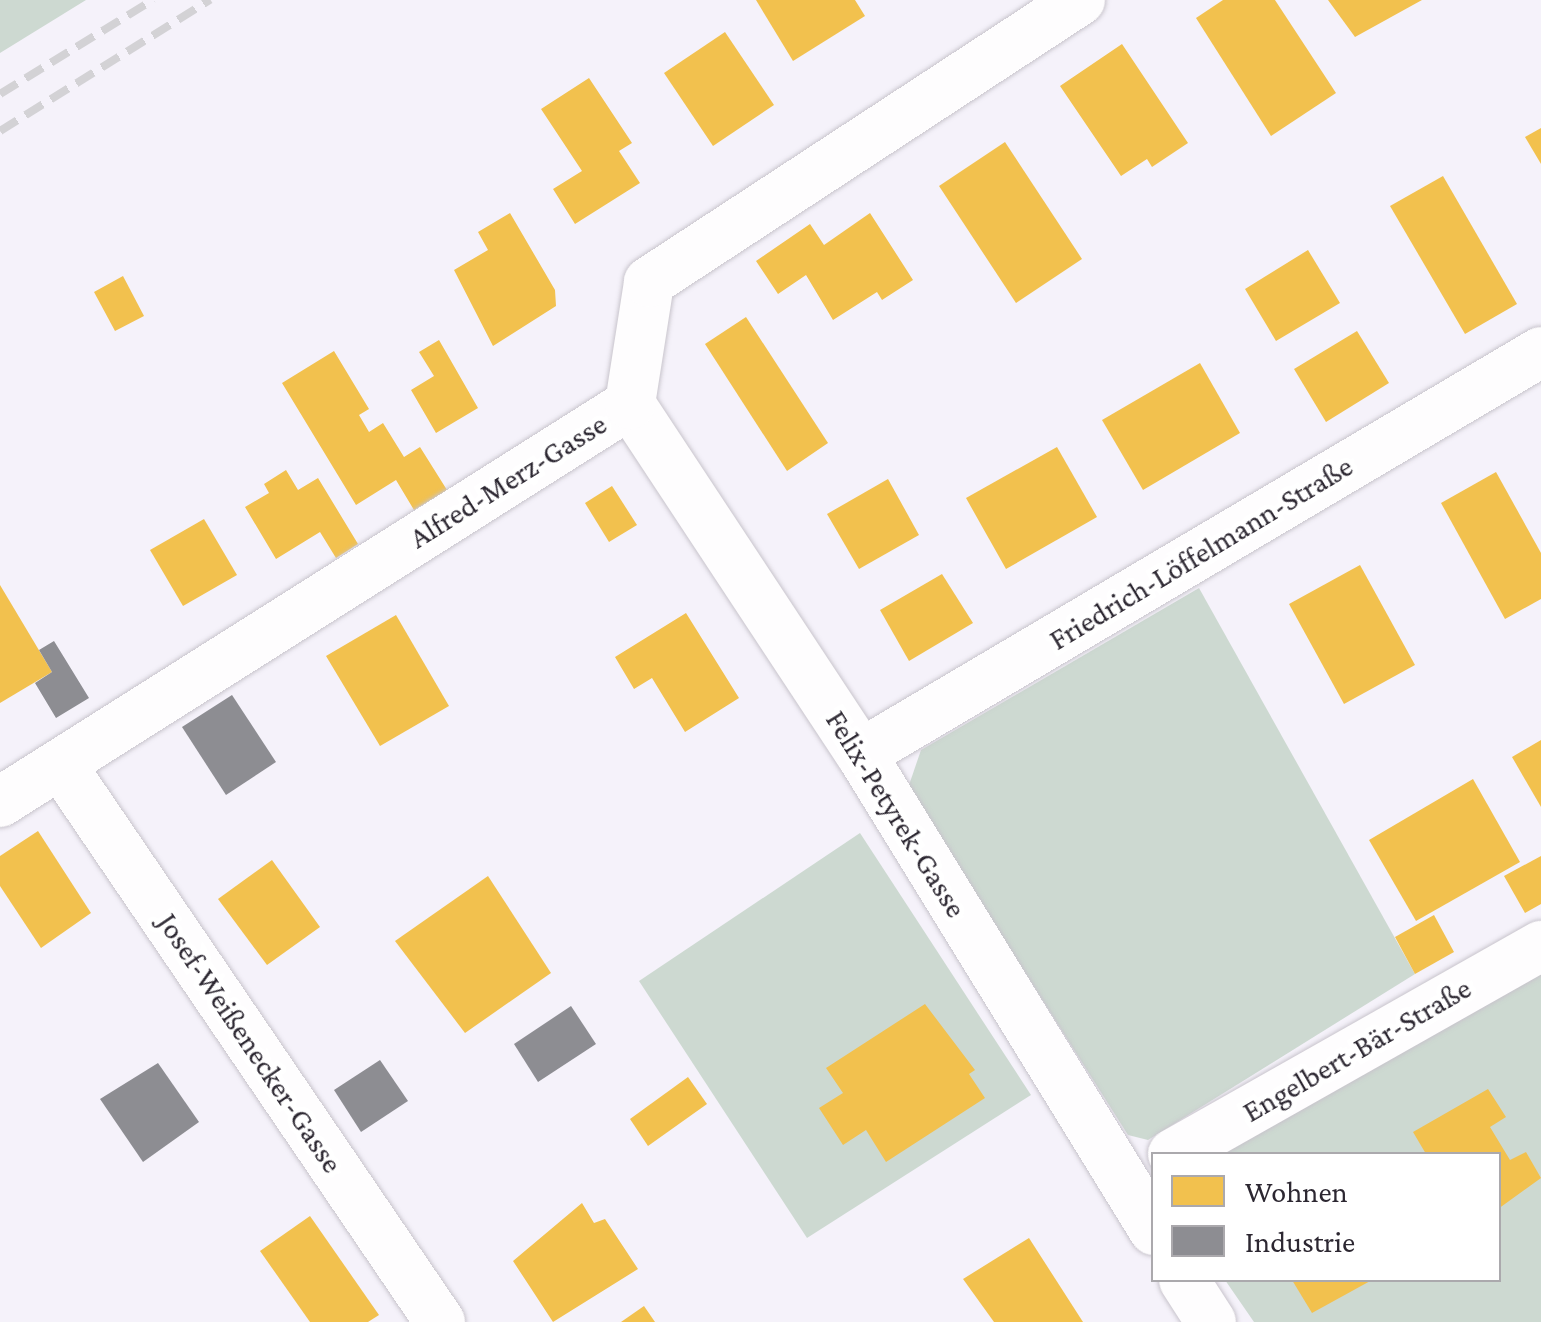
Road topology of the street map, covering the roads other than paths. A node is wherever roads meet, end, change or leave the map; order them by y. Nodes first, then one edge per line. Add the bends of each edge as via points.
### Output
1 (1080, 0) edge
2 (1541, 352) edge
3 (630, 404) junction
4 (860, 754) junction
5 (60, 765) junction
6 (0, 802) edge
7 (1541, 946) edge
8 (1176, 1152) edge
9 (1139, 1174) edge
10 (1151, 1219) edge
11 (1185, 1282) edge
12 (440, 1322) edge
13 (1211, 1322) edge

1 - 3 street, Alfred-Merz-Gasse via 650,282
2 - 4 street, Friedrich-Löffelmann-Straße
3 - 4 street, Felix-Petyrek-Gasse
3 - 5 street, Alfred-Merz-Gasse
4 - 9 street, Felix-Petyrek-Gasse
5 - 6 street, Alfred-Merz-Gasse
5 - 12 street, Josef-Weißenecker-Gasse
7 - 8 street, Engelbert-Bär-Straße
9 - 10 street, Felix-Petyrek-Gasse
11 - 13 street

